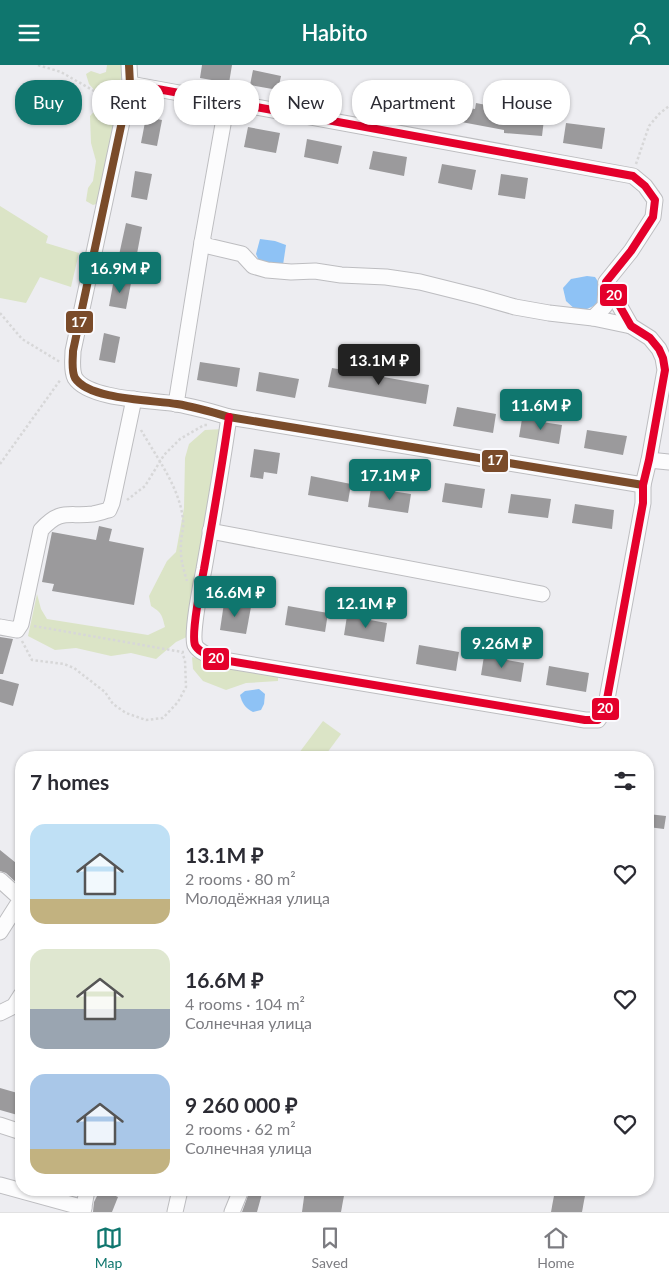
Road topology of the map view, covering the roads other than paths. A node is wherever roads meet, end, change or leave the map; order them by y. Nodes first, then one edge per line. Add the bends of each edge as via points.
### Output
1 (129, 65) edge
2 (130, 80) edge
3 (259, 108) edge
4 (121, 125) edge
5 (223, 125) edge
6 (202, 242) junction
7 (606, 282) junction
8 (593, 318) junction
9 (631, 326) junction
10 (176, 404) junction
11 (132, 407) junction
12 (229, 421) junction
13 (649, 460) junction
14 (669, 462) edge
15 (643, 485) junction
16 (210, 531) junction
17 (542, 594) dead end
18 (0, 627) edge
19 (0, 880) edge
20 (15, 894) edge
21 (15, 908) edge
22 (0, 931) edge
23 (15, 1004) edge
24 (0, 1013) edge
25 (0, 1125) edge
26 (15, 1130) edge
27 (0, 1185) edge
28 (15, 1189) edge
29 (37, 1196) edge
30 (86, 1196) edge
31 (179, 1196) edge
32 (239, 1196) edge
33 (84, 1210) edge
34 (175, 1212) edge
35 (232, 1212) edge

1 - 2 street
3 - 7 street via 633,175 655,200 654,217
4 - 11 street via 73,351 72,372 81,384
5 - 6 street
6 - 8 street via 242,254 253,266 267,270 395,279 515,307
6 - 10 street
7 - 8 street via 605,306
7 - 9 street
8 - 9 street
9 - 13 street via 650,338 659,349 665,370
10 - 11 street
10 - 12 street
11 - 18 street via 109,510 94,514 65,514 48,522 41,530 19,627
12 - 15 street
12 - 16 street
13 - 14 street
13 - 15 street
15 - 16 street via 643,503 605,710 598,720 292,672 218,659 193,650
16 - 17 street
19 - 20 street
21 - 22 street
23 - 24 street
25 - 26 street
27 - 28 street
29 - 33 street
30 - 33 street
31 - 34 street
32 - 35 street

